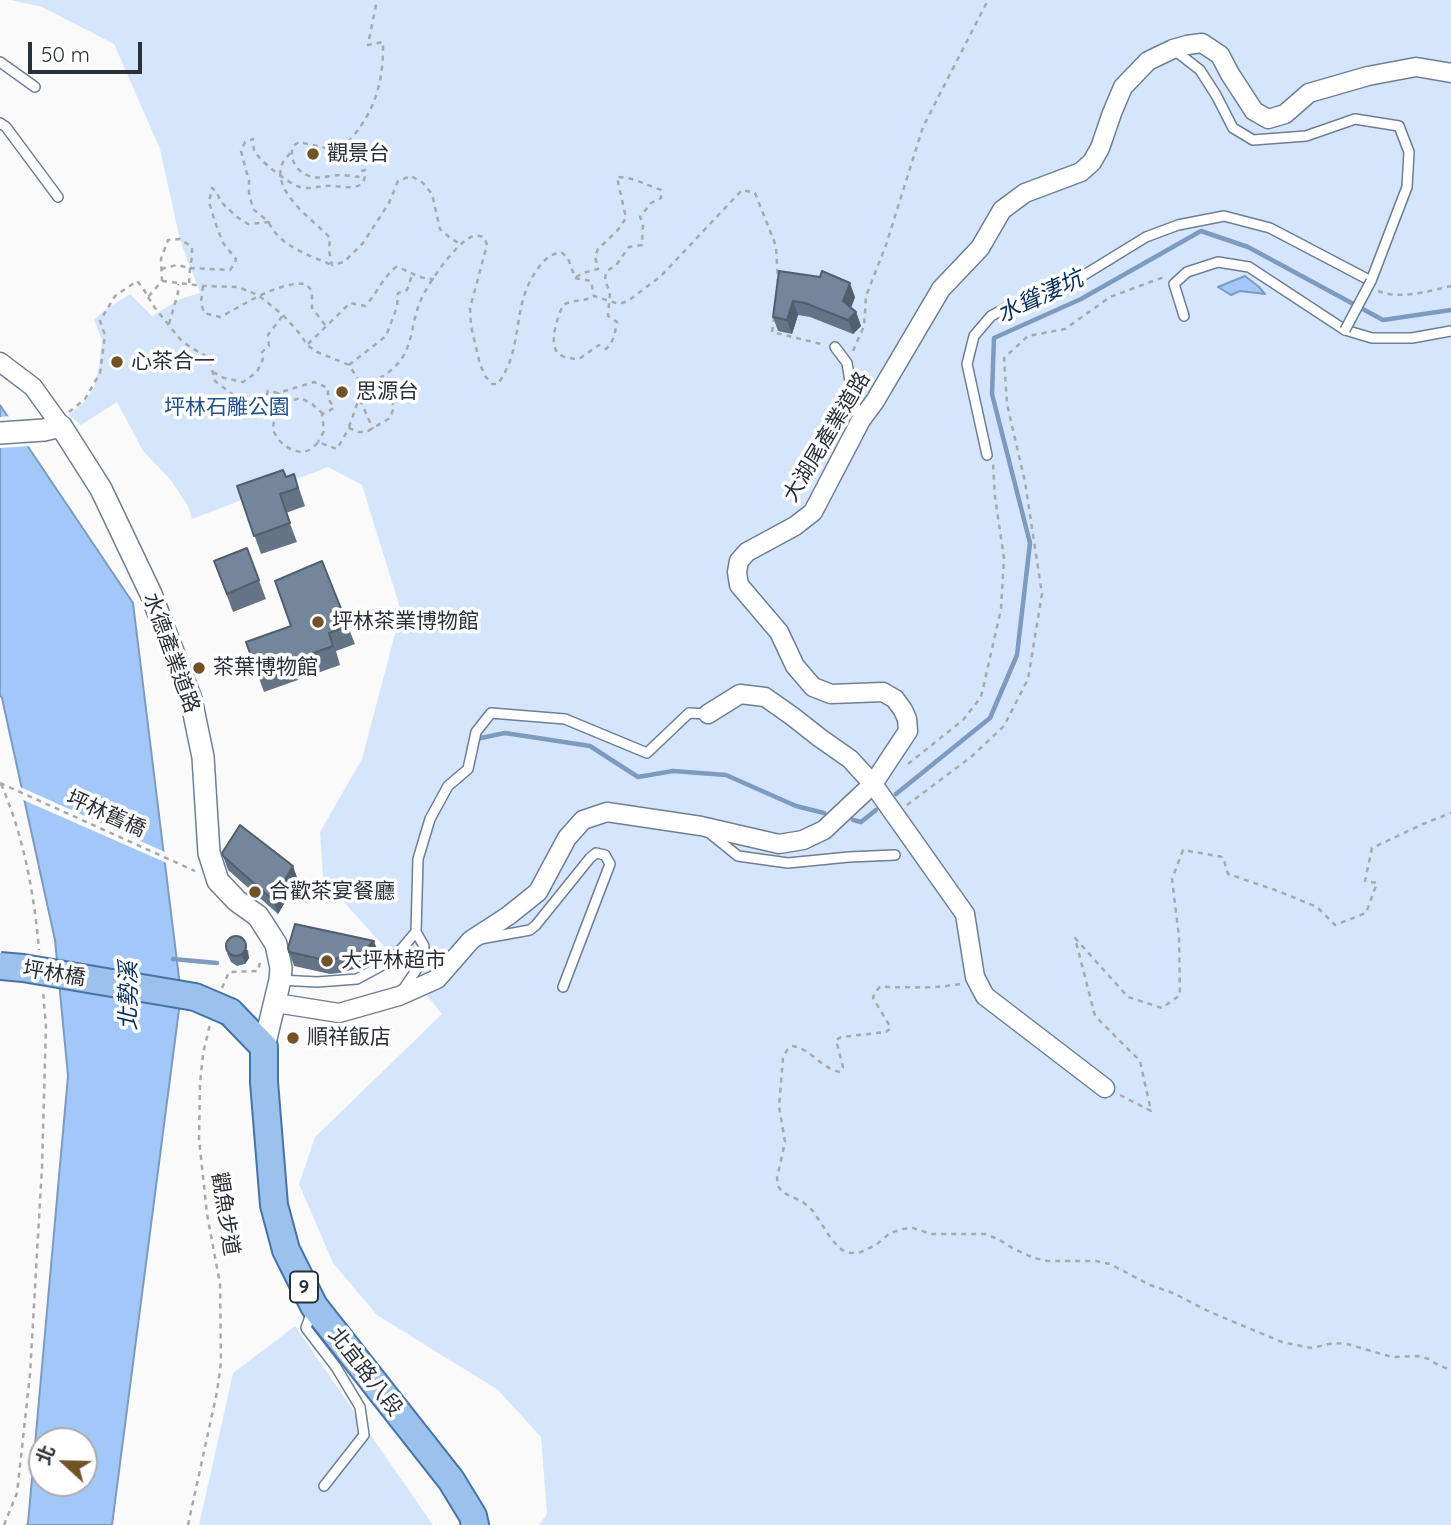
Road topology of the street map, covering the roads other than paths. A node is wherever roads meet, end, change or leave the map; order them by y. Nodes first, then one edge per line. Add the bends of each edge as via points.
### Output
1 (1172, 49) junction
2 (0, 62) edge
3 (1451, 73) edge
4 (35, 87) dead end
5 (0, 122) edge
6 (58, 197) dead end
7 (1372, 285) junction
8 (1184, 316) dead end
9 (1345, 330) junction
10 (1451, 331) edge
11 (835, 347) road end
12 (0, 362) edge
13 (861, 420) junction
14 (59, 423) junction
15 (0, 433) edge
16 (990, 454) road end
17 (708, 714) joint
18 (873, 784) junction
19 (701, 826) junction
20 (895, 855) dead end
21 (416, 932) junction
22 (471, 940) junction
23 (0, 966) edge
24 (281, 980) junction
25 (563, 987) dead end
26 (399, 996) junction
27 (276, 1003) junction
28 (264, 1047) junction
29 (1105, 1088) road end
30 (314, 1306) junction
31 (324, 1486) dead end
32 (475, 1525) edge

1 - 3 street, 大湖尾產業道路 via 1202,43 1220,55 1254,111 1268,119 1285,114 1309,93 1368,76 1416,67
1 - 7 lane via 1200,70 1233,128 1253,140 1307,136 1355,120 1399,125 1409,152 1407,187
1 - 13 street, 大湖尾產業道路 via 1148,61 1123,87 1093,162 1081,172 1025,193 1002,210 981,248 942,289
2 - 4 lane
5 - 6 lane
7 - 9 lane, bridge
7 - 16 lane via 1270,228 1224,216 1146,237 1058,291 1017,302 991,316 974,336 967,364
8 - 9 lane via 1174,284 1187,272 1218,262 1249,267
9 - 10 lane via 1372,338 1412,338
11 - 13 lane via 848,363
12 - 14 street, 水德產業道路 via 33,387
13 - 18 street, 大湖尾產業道路 via 813,512 747,552 737,572 739,585 779,632 795,666 813,687 831,694 883,692 903,710 908,731
14 - 15 street via 44,430
14 - 24 street, 水德產業道路 via 101,489 151,594 191,699 203,757 209,853 218,881 258,916 276,944
17 - 18 street via 740,694 765,697 850,758
17 - 21 lane via 689,713 647,753 565,719 491,713 476,732 468,769 448,786 430,820 418,859
18 - 19 street, 大湖尾產業道路 via 824,831 803,840 779,844
18 - 29 street via 965,914 975,977 985,996
19 - 20 lane via 738,856 788,863
19 - 22 street, 大湖尾產業道路 via 607,812 583,820 567,838 538,892
21 - 24 lane via 392,960 357,979
21 - 26 lane via 424,946 423,960
22 - 25 lane via 530,930 590,858 596,853 605,855 610,864
22 - 26 street, 大湖尾產業道路 via 437,979
23 - 28 main road, 坪林橋, bridge via 195,997 221,1008
24 - 27 street, 水德產業道路
26 - 27 street, 大湖尾產業道路 via 339,1013
27 - 28 street, 水德產業道路
28 - 30 main road, 北宜路八段 / 9 via 274,1205 286,1250
30 - 31 lane via 306,1328 360,1407 364,1436
30 - 32 main road, 北宜路八段 / 9 via 451,1480

